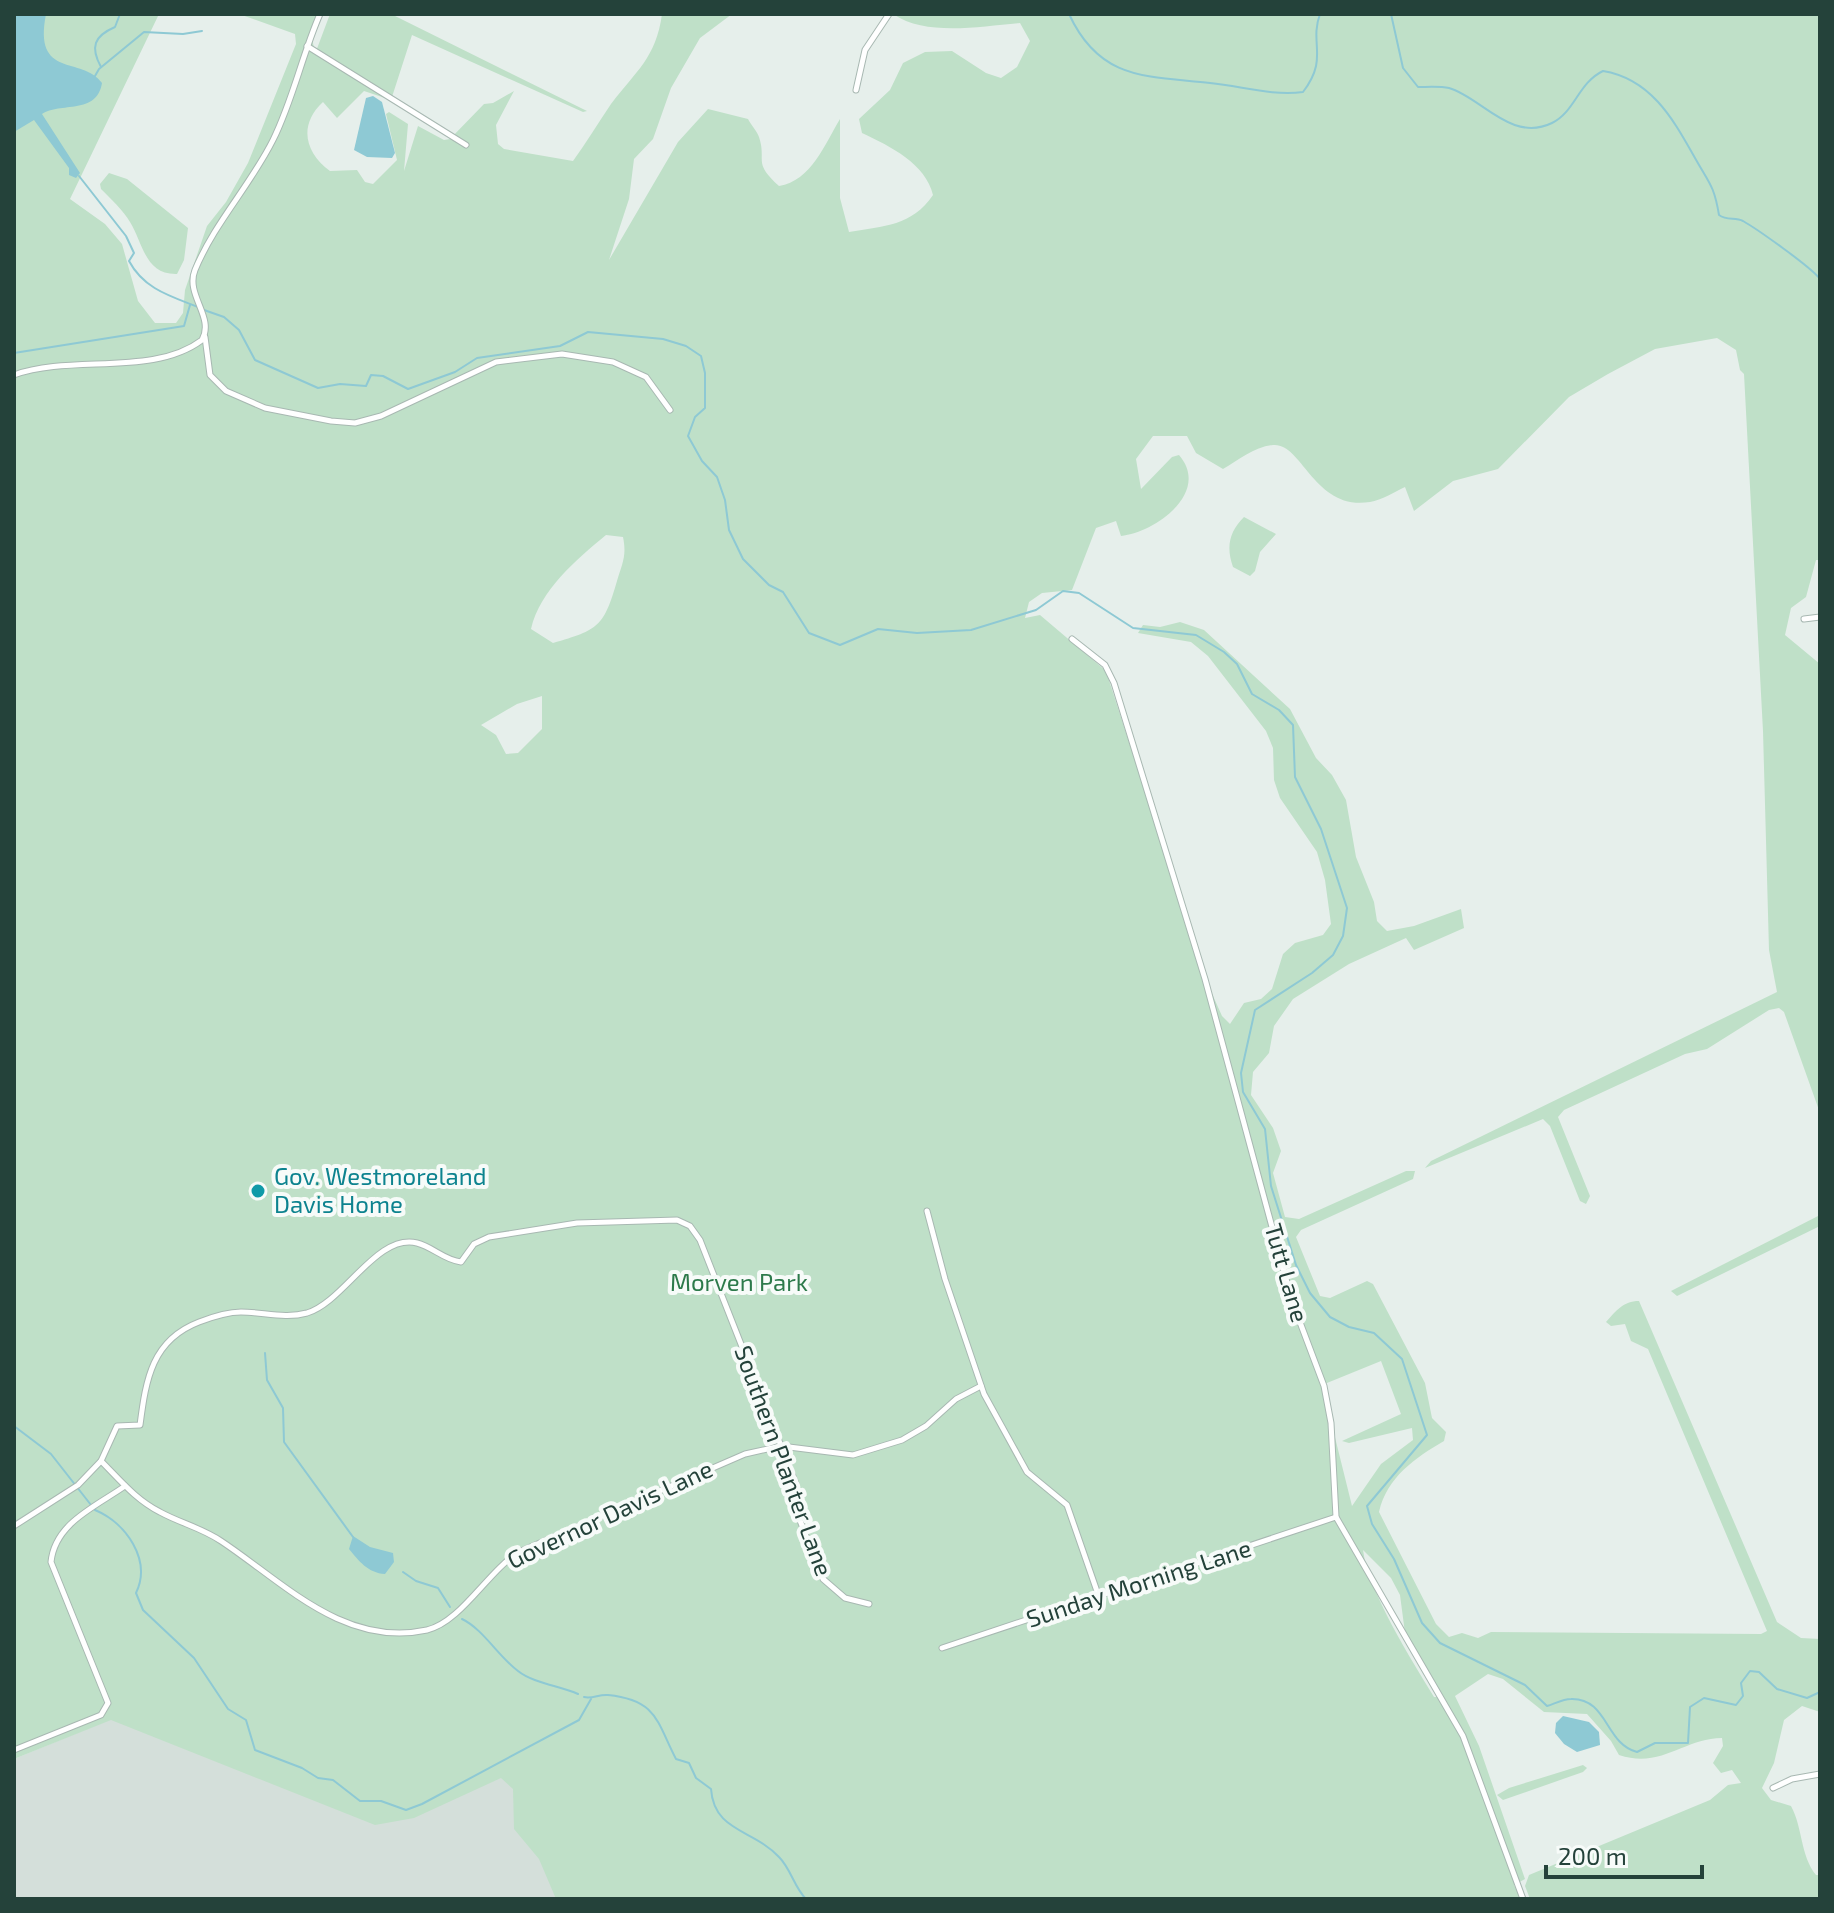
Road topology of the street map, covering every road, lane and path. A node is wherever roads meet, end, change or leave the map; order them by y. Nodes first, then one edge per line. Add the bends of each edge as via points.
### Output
1 (320, 14) edge
2 (889, 14) edge
3 (307, 46) junction
4 (856, 90) dead end
5 (466, 145) dead end
6 (205, 336) junction
7 (14, 375) edge
8 (670, 410) dead end
9 (1820, 617) edge
10 (1804, 619) dead end
11 (1072, 639) dead end
12 (927, 1211) dead end
13 (981, 1386) junction
14 (781, 1446) junction
15 (101, 1461) junction
16 (125, 1486) junction
17 (1336, 1517) junction
18 (14, 1526) edge
19 (1099, 1597) junction
20 (869, 1604) dead end
21 (942, 1648) dead end
22 (14, 1750) edge
23 (1820, 1774) edge
24 (1773, 1788) dead end
25 (1523, 1899) edge

1 - 3 street
2 - 4 street via 865,50
3 - 5 street
3 - 6 street via 273,141 222,215 194,272
6 - 7 street via 165,358
6 - 8 street via 210,375 226,391 265,408 331,421 355,423 381,416 496,362 562,354 613,362 646,377
9 - 10 street
11 - 17 street, Tutt Lane via 1105,665 1114,683 1166,845 1292,1301 1324,1386
12 - 13 street
13 - 14 street, Governor Davis Lane via 956,1399 917,1434 866,1452 839,1455
13 - 19 street via 1027,1472 1067,1505
14 - 15 street, Southern Planter Lane via 700,1240 690,1226 677,1220 577,1223 489,1237 474,1244 461,1262 415,1242 404,1243 375,1257 322,1307 297,1315 225,1314 193,1324 167,1341 153,1360 140,1425 117,1426
14 - 16 street, Governor Davis Lane via 728,1460 519,1552 445,1620 430,1630 404,1632 360,1628 307,1603 223,1541 162,1513
14 - 20 street, Southern Planter Lane via 796,1484 799,1518 823,1579 845,1598
15 - 16 street, Governor Davis Lane
15 - 18 street, Southern Planter Lane via 76,1486
16 - 22 street via 69,1524 57,1539 51,1562 107,1708
17 - 19 street, Sunday Morning Lane
17 - 25 street, Tutt Lane via 1463,1736
19 - 21 street, Sunday Morning Lane
23 - 24 street

